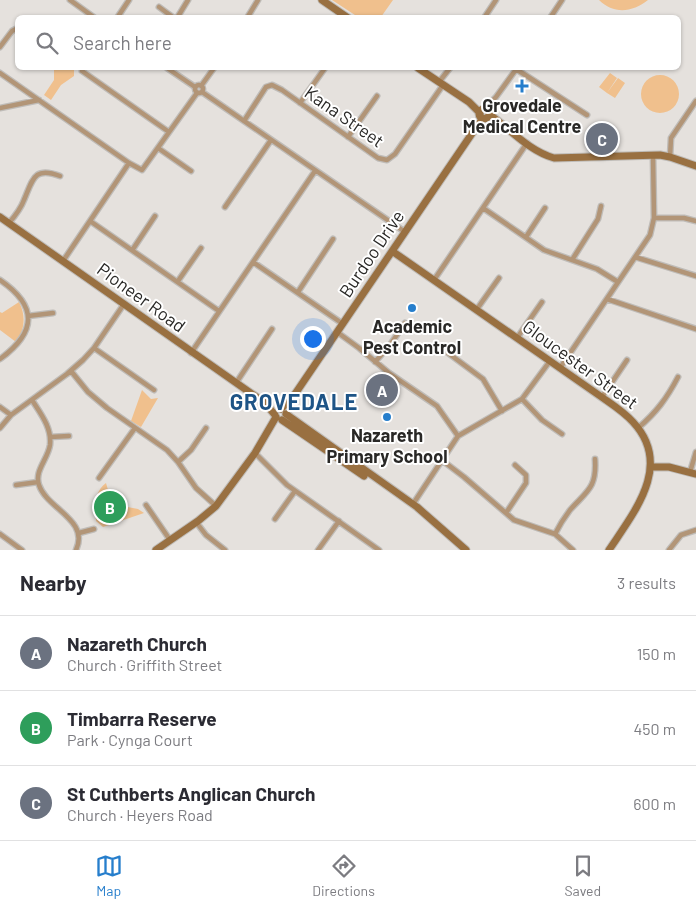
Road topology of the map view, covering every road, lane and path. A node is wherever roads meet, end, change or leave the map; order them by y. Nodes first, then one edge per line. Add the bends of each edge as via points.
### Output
1 (70, 0) edge
2 (129, 0) edge
3 (188, 0) edge
4 (258, 0) edge
5 (322, 0) edge
6 (496, 0) edge
7 (562, 0) edge
8 (159, 7) dead end
9 (91, 15) edge
10 (119, 15) edge
11 (171, 15) edge
12 (178, 15) edge
13 (249, 15) edge
14 (344, 15) edge
15 (486, 15) edge
16 (552, 15) edge
17 (15, 30) edge
18 (0, 47) edge
19 (170, 70) edge
20 (213, 70) edge
21 (323, 70) edge
22 (421, 70) edge
23 (449, 70) edge
24 (516, 70) edge
25 (520, 70) edge
26 (82, 71) dead end
27 (0, 73) edge
28 (441, 84) junction
29 (195, 87) junction
30 (202, 89) junction
31 (196, 93) junction
32 (377, 96) dead end
33 (40, 100) junction
34 (696, 101) edge
35 (300, 103) junction
36 (0, 108) edge
37 (694, 108) edge
38 (484, 114) junction
39 (587, 115) dead end
40 (244, 121) junction
41 (169, 132) junction
42 (348, 137) junction
43 (270, 140) junction
44 (528, 144) junction
45 (158, 148) junction
46 (653, 155) junction
47 (670, 157) junction
48 (129, 163) junction
49 (696, 166) edge
50 (191, 171) dead end
51 (315, 171) junction
52 (60, 176) dead end
53 (601, 206) dead end
54 (225, 207) dead end
55 (483, 208) junction
56 (545, 208) dead end
57 (155, 216) dead end
58 (654, 218) junction
59 (90, 220) junction
60 (4, 221) edge
61 (696, 221) edge
62 (405, 232) junction
63 (526, 237) junction
64 (333, 239) dead end
65 (200, 248) dead end
66 (132, 249) junction
67 (392, 251) junction
68 (635, 257) junction
69 (572, 260) junction
70 (63, 261) junction
71 (253, 262) junction
72 (696, 276) edge
73 (498, 278) dead end
74 (0, 280) edge
75 (434, 280) junction
76 (178, 281) junction
77 (618, 282) junction
78 (298, 292) junction
79 (607, 299) junction
80 (542, 302) dead end
81 (124, 304) junction
82 (477, 310) junction
83 (219, 311) junction
84 (53, 313) dead end
85 (28, 316) junction
86 (405, 323) dead end
87 (343, 324) junction
88 (272, 329) dead end
89 (696, 329) edge
90 (337, 332) junction
91 (517, 338) junction
92 (94, 348) junction
93 (191, 352) junction
94 (448, 353) dead end
95 (0, 359) edge
96 (626, 360) dead end
97 (550, 361) junction
98 (375, 362) junction
99 (560, 368) junction
100 (71, 371) junction
101 (678, 377) dead end
102 (236, 383) junction
103 (154, 390) dead end
104 (602, 397) junction
105 (522, 399) junction
106 (32, 400) junction
107 (0, 407) edge
108 (502, 411) junction
109 (10, 415) junction
110 (281, 415) junction
111 (0, 428) edge
112 (135, 428) junction
113 (206, 428) dead end
114 (638, 428) junction
115 (562, 434) dead end
116 (69, 436) dead end
117 (458, 436) junction
118 (50, 437) junction
119 (696, 452) edge
120 (255, 453) junction
121 (595, 459) dead end
122 (443, 461) junction
123 (178, 462) junction
124 (515, 465) dead end
125 (651, 467) junction
126 (693, 473) edge
127 (99, 478) dead end
128 (38, 482) junction
129 (16, 485) dead end
130 (295, 491) junction
131 (146, 505) dead end
132 (216, 506) junction
133 (412, 506) junction
134 (506, 513) junction
135 (275, 519) dead end
136 (338, 521) junction
137 (196, 522) junction
138 (94, 530) dead end
139 (696, 530) edge
140 (78, 533) junction
141 (0, 534) edge
142 (555, 534) junction
143 (170, 540) junction
144 (22, 550) edge
145 (76, 550) edge
146 (156, 550) edge
147 (225, 550) edge
148 (318, 550) edge
149 (379, 550) edge
150 (460, 550) edge
151 (466, 550) edge
152 (574, 550) edge
153 (609, 550) edge
154 (669, 550) edge

1 - 9 street
2 - 10 street
3 - 12 street
4 - 13 street
5 - 14 street
6 - 15 street
7 - 16 street
8 - 11 street
17 - 18 street
19 - 29 street
20 - 30 street
21 - 35 street
22 - 28 street
23 - 28 street
24 - 38 street, Burdoo Drive
25 - 39 street
26 - 41 street
27 - 33 street
28 - 38 street
28 - 42 street, Kana Street via 387,160 378,158
29 - 30 street via 199,85
29 - 31 street
30 - 31 street
30 - 40 street
31 - 41 street
32 - 42 street
33 - 36 street
33 - 48 street
34 - 37 street
35 - 40 street, Kana Street via 269,85
35 - 42 street, Kana Street
37 - 47 street via 671,138
38 - 44 street
38 - 62 street, Burdoo Drive
40 - 43 street
41 - 45 street
43 - 51 street
43 - 54 street
44 - 46 street via 554,155
44 - 55 street
45 - 48 street via 142,170
45 - 50 street
46 - 47 street
46 - 58 street
47 - 49 street
48 - 59 street
51 - 62 street
51 - 71 street
52 - 60 street via 45,172 36,175 24,201
53 - 69 street via 598,219
55 - 63 street
55 - 75 street
56 - 63 street
57 - 66 street
58 - 61 street
58 - 68 street via 650,234
59 - 66 street
59 - 70 street
60 - 70 street, Pioneer Road
62 - 67 street, Burdoo Drive
63 - 69 street via 546,251
64 - 78 street
65 - 76 street
66 - 76 street
67 - 75 street, Gloucester Street
67 - 87 street, Burdoo Drive
68 - 72 street
68 - 77 street
69 - 77 street via 597,269
70 - 81 street, Pioneer Road
71 - 78 street
71 - 83 street
73 - 82 street
74 - 85 street via 18,293
75 - 82 street, Gloucester Street
76 - 83 street
77 - 79 street
78 - 87 street
79 - 89 street
79 - 99 street
80 - 91 street
81 - 92 street
81 - 93 street, Pioneer Road
82 - 91 street, Gloucester Street
83 - 93 street
84 - 85 street
85 - 95 street via 21,339
86 - 98 street
87 - 90 street, Burdoo Drive
88 - 102 street
90 - 98 street
90 - 110 street, Burdoo Drive
91 - 97 street, Gloucester Street
92 - 100 street
92 - 103 street
93 - 102 street, Pioneer Road
94 - 108 street via 483,379
96 - 104 street
97 - 99 street, Gloucester Street
97 - 105 street
98 - 117 street via 437,406
99 - 104 street, Gloucester Street
100 - 106 street
100 - 112 street via 88,392
101 - 114 street via 663,403
102 - 110 street, Pioneer Road
104 - 114 street, Gloucester Street
105 - 108 street
105 - 115 street via 542,420
106 - 109 street
106 - 118 street
107 - 109 street
108 - 117 street
109 - 111 street
110 - 120 street, Burdoo Drive
110 - 133 street, Pioneer Road
112 - 123 street
112 - 127 street
113 - 123 street
114 - 125 street, Gloucester Street via 646,444
116 - 118 street
117 - 122 street
118 - 128 street
119 - 126 street
120 - 130 street
120 - 132 street, Burdoo Drive
121 - 142 street via 591,487 570,510
122 - 133 street
122 - 134 street
123 - 132 street via 196,488
124 - 134 street via 526,475 526,483
125 - 126 street via 669,467
125 - 153 street, Gloucester Street via 646,490
128 - 129 street
128 - 140 street via 49,501 72,522
130 - 135 street
130 - 136 street
131 - 143 street
132 - 137 street, Burdoo Drive
133 - 150 street, Pioneer Road
133 - 151 street, Pioneer Road
134 - 142 street via 520,523
136 - 148 street
136 - 149 street
137 - 143 street, Burdoo Drive
137 - 147 street via 206,536
138 - 140 street
139 - 154 street via 681,535
140 - 145 street
141 - 144 street
142 - 152 street
143 - 146 street, Burdoo Drive

